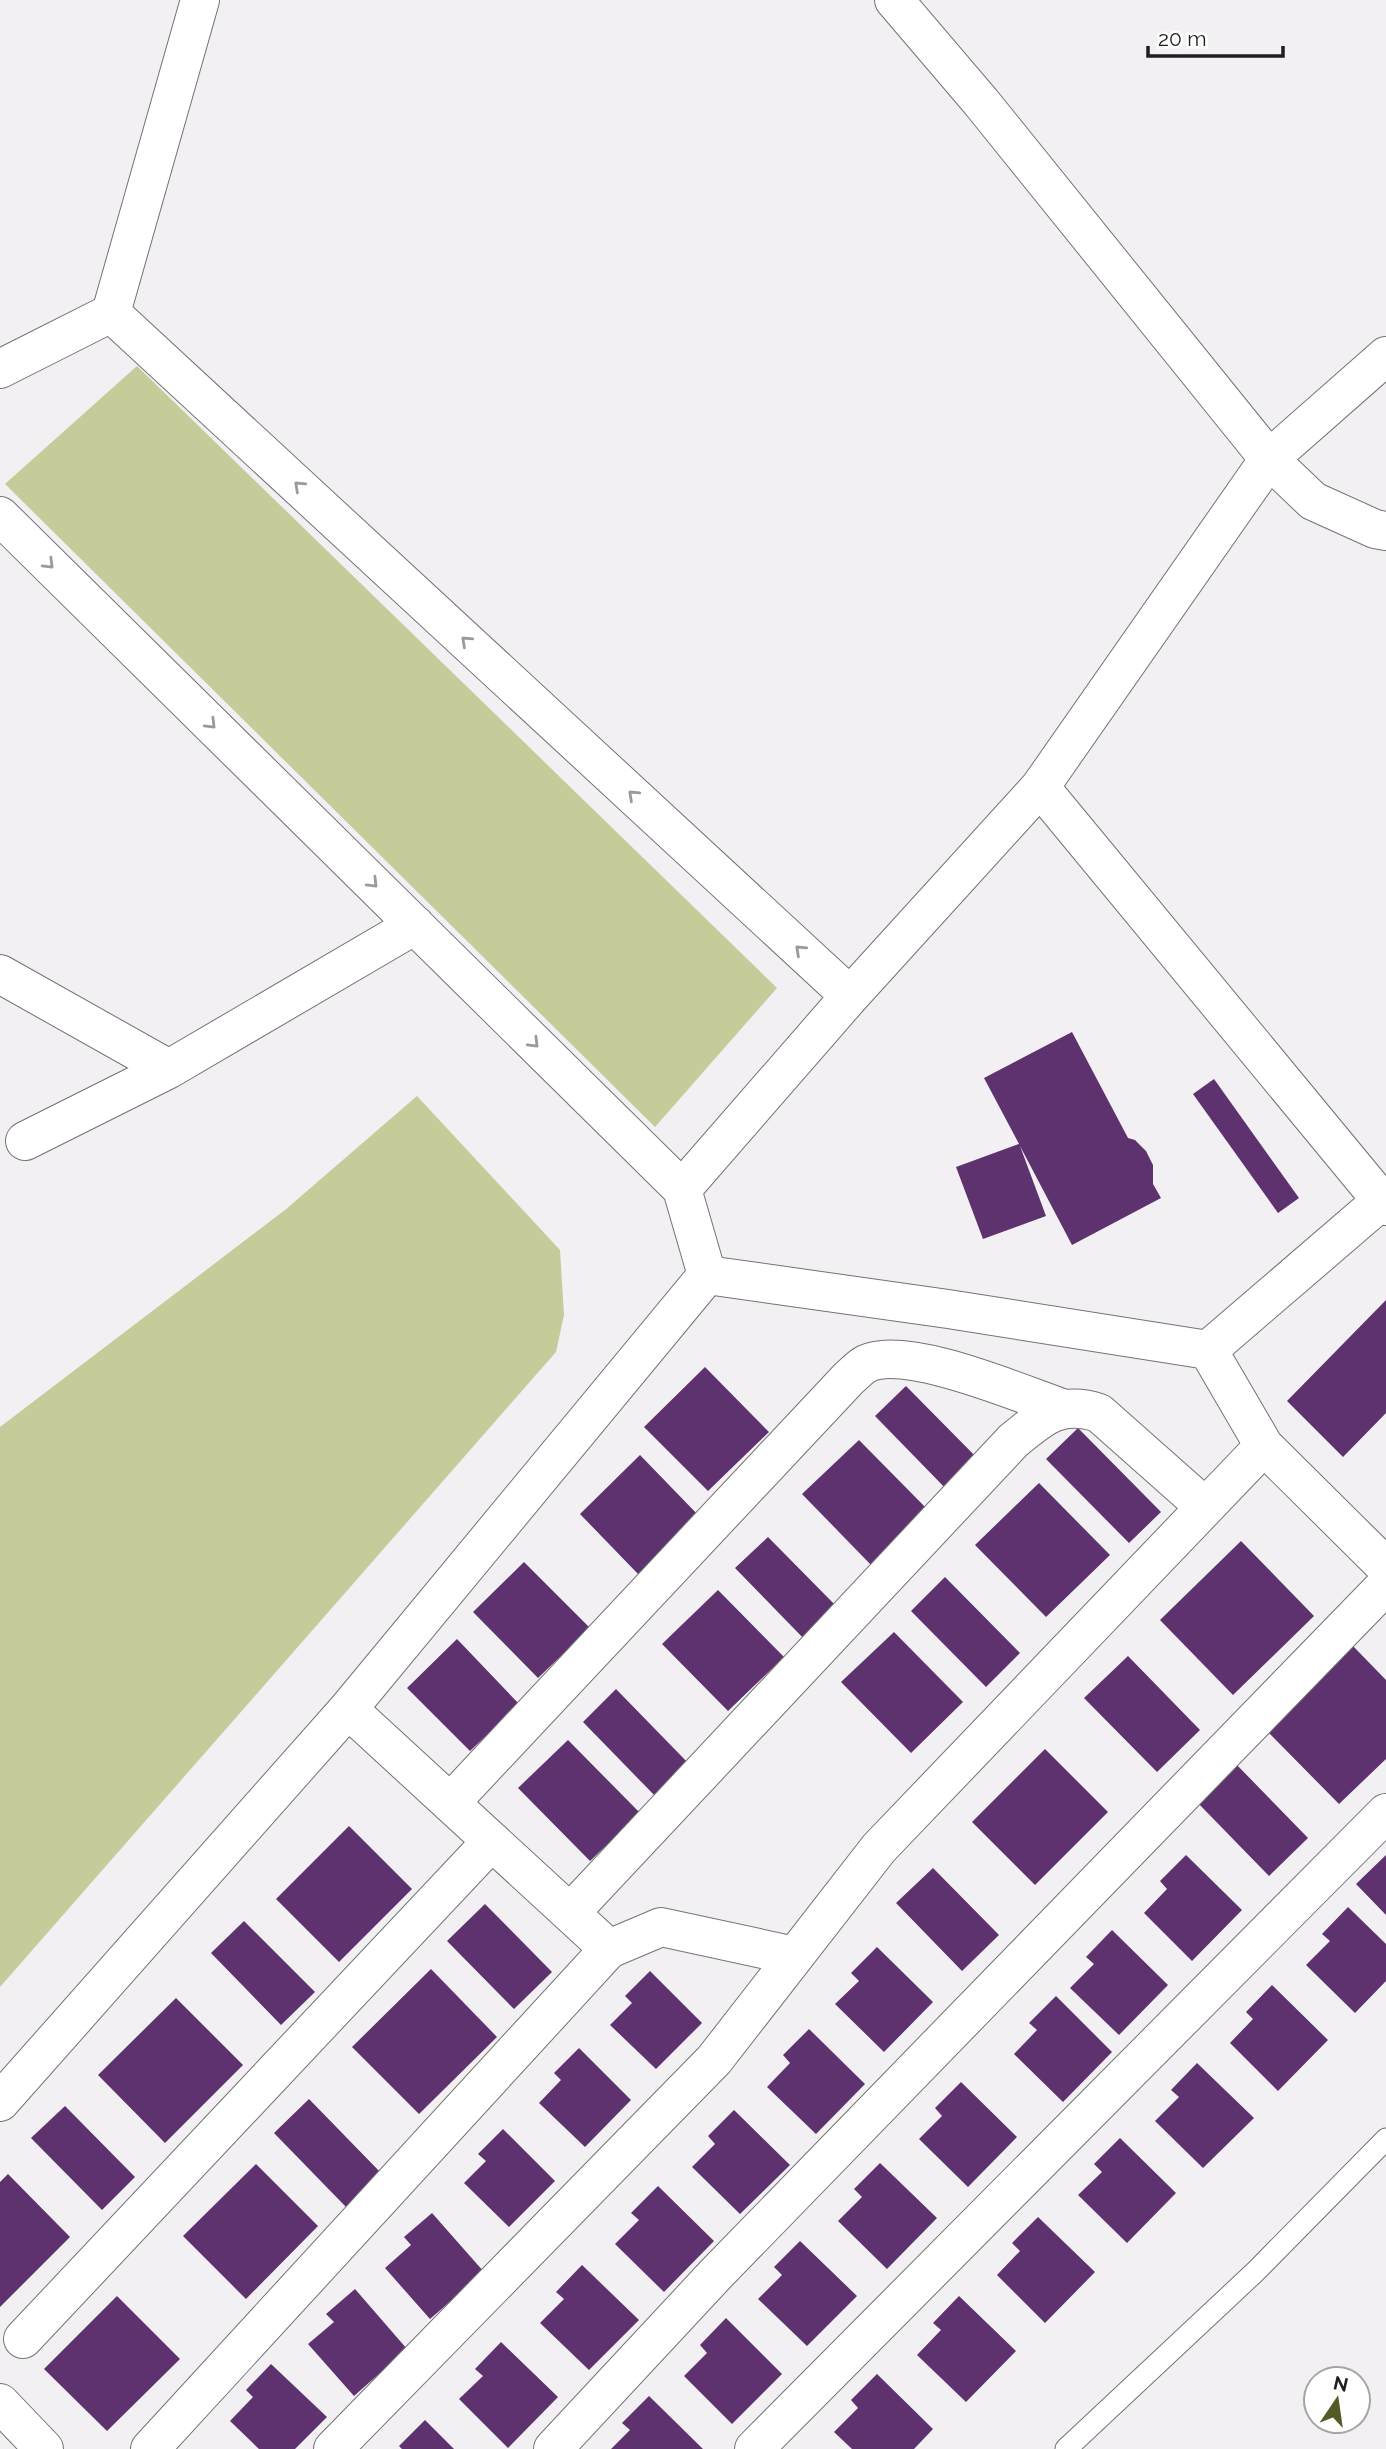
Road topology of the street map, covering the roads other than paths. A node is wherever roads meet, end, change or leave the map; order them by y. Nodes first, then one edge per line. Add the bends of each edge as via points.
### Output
1 (200, 0) edge
2 (894, 0) edge
3 (111, 313) junction
4 (1386, 356) edge
5 (0, 369) edge
6 (1269, 459) junction
7 (0, 516) edge
8 (1386, 531) edge
9 (1040, 787) junction
10 (415, 925) junction
11 (0, 974) edge
12 (850, 996) junction
13 (169, 1069) junction
14 (26, 1141) dead end
15 (682, 1189) junction
16 (1384, 1201) edge
17 (707, 1275) junction
18 (1209, 1350) junction
19 (1062, 1408) junction
20 (1264, 1446) junction
21 (1205, 1507) junction
22 (1386, 1567) edge
23 (1386, 1585) edge
24 (348, 1709) junction
25 (450, 1803) junction
26 (1386, 1813) edge
27 (492, 1841) junction
28 (570, 1913) junction
29 (610, 1949) junction
30 (795, 1956) junction
31 (0, 2102) edge
32 (1386, 2139) edge
33 (23, 2339) dead end
34 (0, 2403) edge
35 (44, 2449) edge
36 (150, 2449) edge
37 (333, 2449) edge
38 (552, 2449) edge
39 (754, 2449) edge
40 (1066, 2449) edge

1 - 3 street
2 - 6 street
3 - 5 street
12 -> 3 street
4 - 6 street
6 - 8 street via 1313,501
6 - 9 street
7 -> 10 street
9 - 12 street
9 - 16 street
10 - 13 street
10 -> 15 street
11 - 13 street
12 - 15 street
13 - 14 street
15 - 17 street
16 - 18 street
17 - 18 street
17 - 24 street
18 - 20 street
19 - 21 street via 1099,1413
19 - 25 street via 959,1371 919,1362 867,1364
19 - 28 street via 1013,1441
20 - 21 street
20 - 22 street
21 - 30 street via 879,1848
23 - 38 street via 733,2256
24 - 25 street
24 - 31 street
25 - 27 street
26 - 39 street
27 - 28 street
27 - 33 street
28 - 29 street
29 - 30 street via 661,1927
29 - 36 street
30 - 37 street via 714,2060
32 - 40 lane via 1255,2272
34 - 35 street

